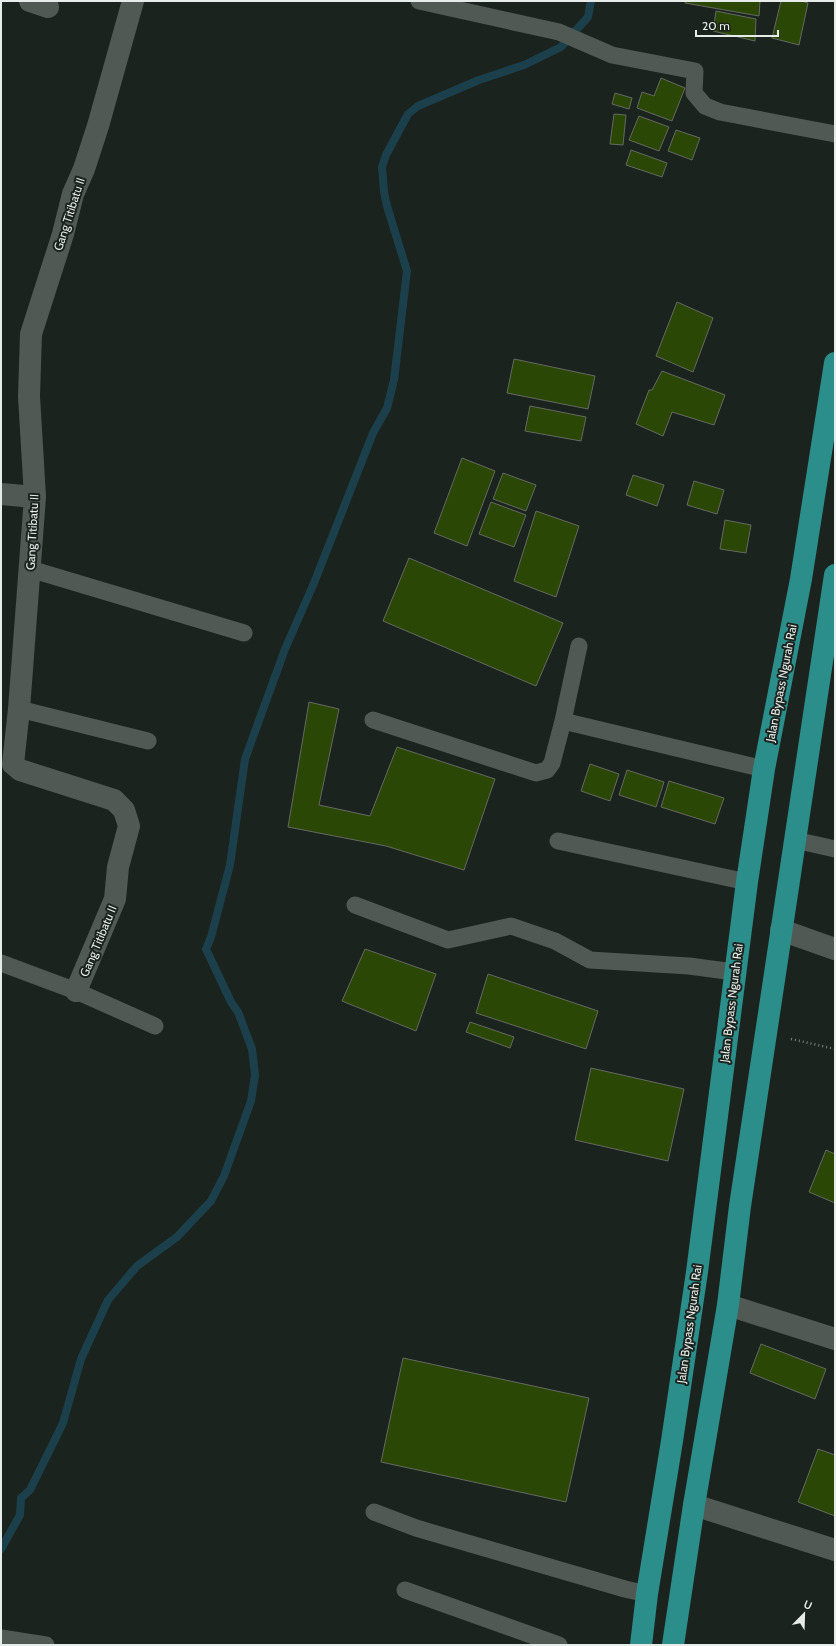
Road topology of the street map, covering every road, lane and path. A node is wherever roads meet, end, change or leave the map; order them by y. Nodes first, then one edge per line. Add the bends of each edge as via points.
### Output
1 (133, 1) edge
2 (419, 1) edge
3 (835, 134) edge
4 (835, 363) edge
5 (1, 494) edge
6 (35, 497) junction
7 (30, 569) junction
8 (835, 575) edge
9 (244, 632) dead end
10 (579, 646) dead end
11 (20, 709) junction
12 (373, 720) dead end
13 (564, 721) junction
14 (148, 741) dead end
15 (764, 769) junction
16 (795, 840) junction
17 (558, 841) dead end
18 (835, 849) edge
19 (747, 882) junction
20 (355, 905) dead end
21 (781, 930) junction
22 (835, 949) edge
23 (1, 963) edge
24 (734, 972) junction
25 (76, 991) junction
26 (155, 1026) dead end
27 (767, 1034) junction
28 (835, 1049) edge
29 (728, 1306) junction
30 (835, 1338) edge
31 (694, 1505) junction
32 (374, 1512) dead end
33 (835, 1550) edge
34 (404, 1590) dead end
35 (647, 1594) junction
36 (1, 1638) edge
37 (46, 1645) edge
38 (559, 1645) edge
39 (641, 1645) edge
40 (674, 1645) edge

1 - 6 street, Gang Titibatu II via 98,126 73,194 32,334 29,396
2 - 3 lane via 559,32 612,54 695,71 694,93 705,106 720,112
4 - 15 highway, Jalan Bypass Ngurah Rai via 801,579
5 - 6 street
6 - 7 street, Gang Titibatu II
7 - 9 lane
7 - 11 street, Gang Titibatu II
8 - 16 highway
10 - 13 lane
11 - 14 lane
11 - 25 street, Gang Titibatu II via 13,764 20,770 114,800 124,810 129,826 118,866 115,899
12 - 13 lane via 536,773 547,770 552,763
13 - 15 lane
15 - 19 highway, Jalan Bypass Ngurah Rai
16 - 18 lane
16 - 21 highway
17 - 19 lane
19 - 24 highway, Jalan Bypass Ngurah Rai
20 - 24 lane via 448,940 511,926 555,941 590,960 689,966
21 - 22 street
21 - 27 highway
23 - 25 lane
24 - 35 highway, Jalan Bypass Ngurah Rai via 697,1272
25 - 26 lane
27 - 28 path
27 - 29 highway via 740,1206
29 - 30 street
29 - 31 highway
31 - 33 street
31 - 40 highway
32 - 35 lane via 416,1528
34 - 38 lane
35 - 39 highway, Jalan Bypass Ngurah Rai
36 - 37 lane

